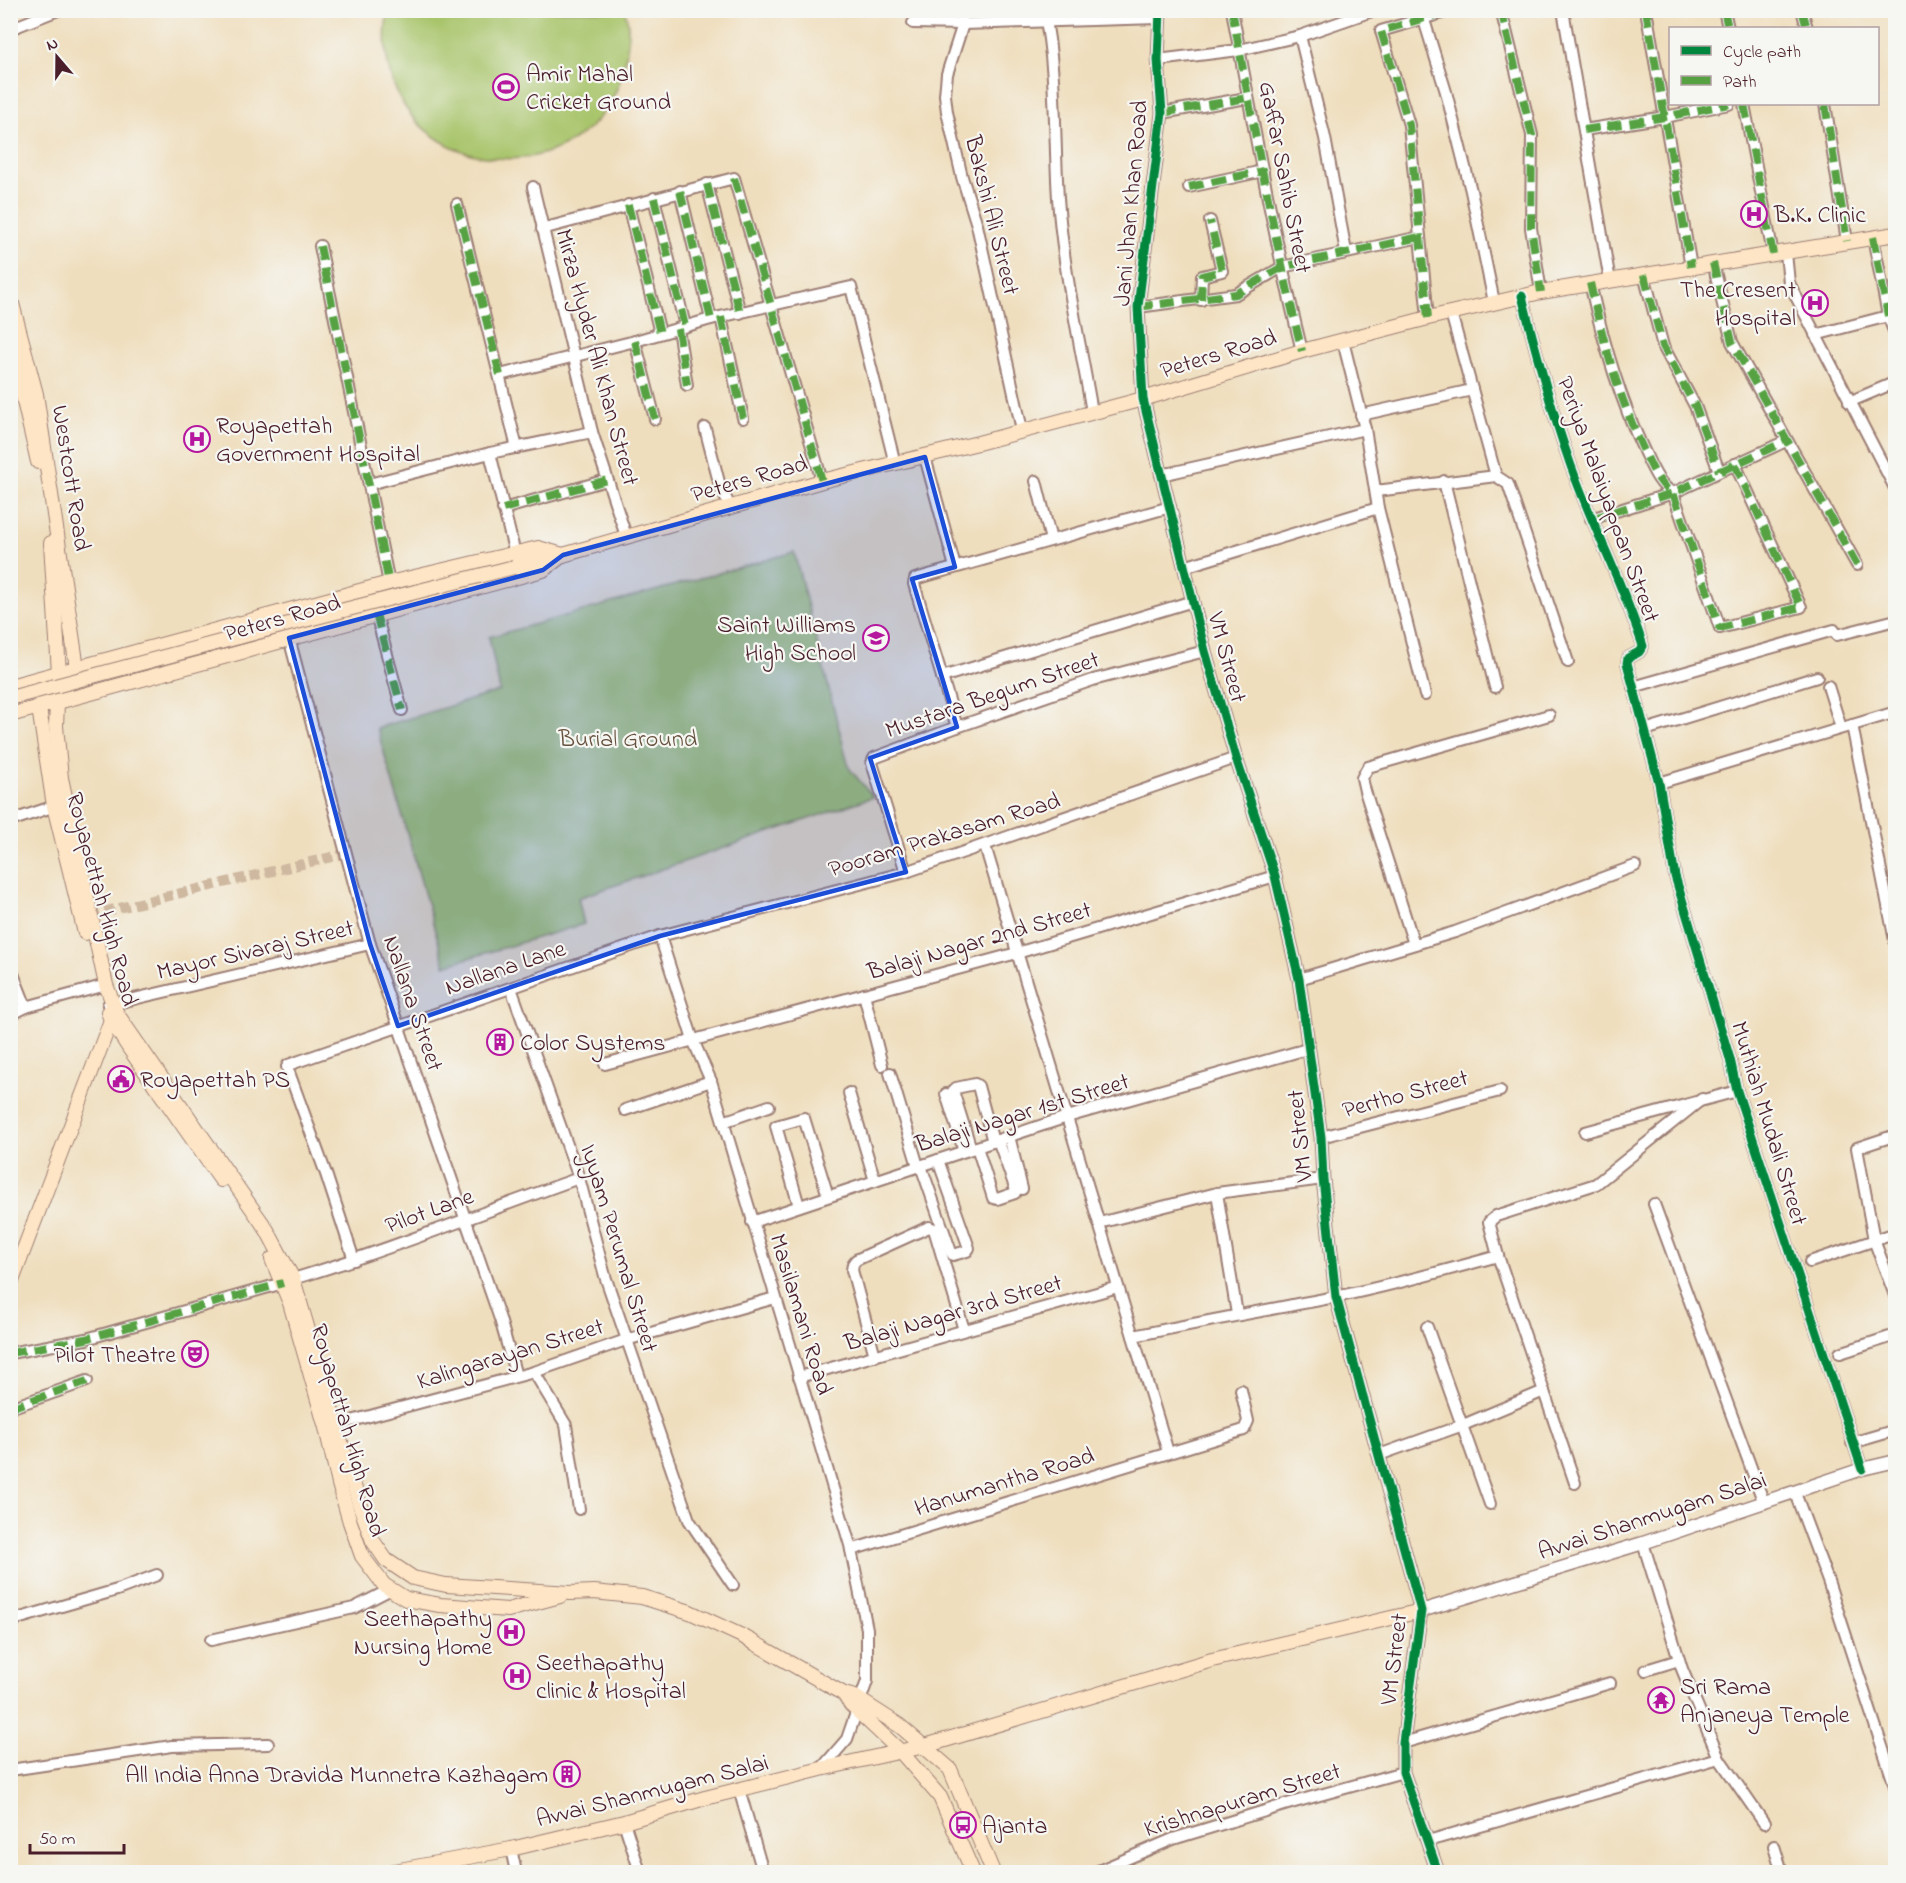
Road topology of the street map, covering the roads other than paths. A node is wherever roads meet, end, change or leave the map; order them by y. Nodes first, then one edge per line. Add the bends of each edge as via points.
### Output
1 (57, 10) edge
2 (960, 10) edge
3 (1044, 10) edge
4 (1232, 10) edge
5 (1375, 10) edge
6 (1452, 10) edge
7 (1501, 10) edge
8 (1563, 10) edge
9 (1646, 10) edge
10 (1724, 10) edge
11 (1802, 10) edge
12 (1160, 14) edge
13 (1422, 14) edge
14 (913, 22) dead end
15 (1046, 22) junction
16 (963, 24) junction
17 (1728, 27) edge
18 (1807, 27) edge
19 (10, 29) edge
20 (1300, 36) junction
21 (1239, 50) junction
22 (1158, 60) junction
23 (1247, 98) junction
24 (1724, 105) edge
25 (1744, 105) edge
26 (1826, 105) edge
27 (1162, 113) junction
28 (1665, 117) junction
29 (1584, 130) junction
30 (1263, 171) junction
31 (707, 184) junction
32 (533, 187) dead end
33 (1189, 187) dead end
34 (680, 191) junction
35 (654, 198) junction
36 (457, 204) dead end
37 (628, 205) junction
38 (1210, 221) dead end
39 (542, 229) junction
40 (1896, 234) edge
41 (1420, 237) junction
42 (1874, 237) junction
43 (1847, 241) junction
44 (320, 246) dead end
45 (1346, 252) junction
46 (1779, 253) junction
47 (1713, 263) junction
48 (1282, 267) junction
49 (1691, 267) junction
50 (1644, 276) junction
51 (1610, 280) junction
52 (1590, 283) junction
53 (1541, 292) junction
54 (10, 296) edge
55 (1522, 296) junction
56 (1201, 300) junction
57 (1494, 302) junction
58 (771, 306) junction
59 (1138, 307) junction
60 (740, 313) junction
61 (1450, 313) junction
62 (1892, 315) edge
63 (716, 318) junction
64 (1428, 318) junction
65 (681, 328) junction
66 (660, 333) junction
67 (1815, 335) junction
68 (1896, 336) edge
69 (10, 340) edge
70 (1343, 340) junction
71 (634, 341) junction
72 (1302, 351) junction
73 (572, 357) junction
74 (500, 375) junction
75 (1896, 382) edge
76 (687, 385) dead end
77 (1472, 390) junction
78 (1143, 399) junction
79 (1849, 402) junction
80 (1092, 412) junction
81 (1361, 415) junction
82 (743, 418) dead end
83 (655, 419) dead end
84 (705, 428) dead end
85 (1365, 429) junction
86 (1022, 430) junction
87 (592, 432) junction
88 (1786, 441) junction
89 (517, 448) junction
90 (490, 453) junction
91 (925, 457) junction
92 (895, 464) junction
93 (1735, 464) junction
94 (1719, 471) junction
95 (1161, 475) junction
96 (1496, 476) junction
97 (607, 480) junction
98 (822, 481) junction
99 (1036, 481) dead end
100 (1444, 481) junction
101 (369, 484) junction
102 (1896, 490) edge
103 (1376, 491) junction
104 (1673, 492) junction
105 (730, 507) junction
106 (1170, 507) junction
107 (1378, 508) junction
108 (503, 509) junction
109 (1592, 519) junction
110 (626, 536) junction
111 (1051, 540) junction
112 (562, 555) junction
113 (514, 560) junction
114 (1857, 565) dead end
115 (955, 567) junction
116 (1184, 567) junction
117 (389, 583) junction
118 (1193, 601) junction
119 (284, 612) junction
120 (376, 614) junction
121 (1896, 620) edge
122 (289, 639) junction
123 (1642, 646) joint
124 (1204, 651) junction
125 (1568, 662) dead end
126 (77, 668) junction
127 (59, 673) junction
128 (942, 677) junction
129 (1817, 677) dead end
130 (10, 686) edge
131 (1828, 686) dead end
132 (1495, 687) dead end
133 (1633, 687) junction
134 (1425, 695) dead end
135 (10, 698) edge
136 (57, 704) junction
137 (39, 708) junction
138 (402, 710) dead end
139 (1896, 712) edge
140 (10, 715) edge
141 (1549, 715) dead end
142 (1852, 725) junction
143 (957, 727) junction
144 (1841, 728) junction
145 (1645, 730) junction
146 (1236, 758) junction
147 (1659, 783) junction
148 (61, 804) junction
149 (10, 821) edge
150 (985, 846) junction
151 (1635, 866) dead end
152 (906, 872) junction
153 (1275, 876) junction
154 (660, 936) junction
155 (1895, 943) edge
156 (370, 944) junction
157 (1414, 944) junction
158 (1017, 953) junction
159 (10, 966) edge
160 (1299, 979) junction
161 (102, 987) junction
162 (511, 988) junction
163 (864, 994) junction
164 (26, 1007) junction
165 (112, 1011) junction
166 (10, 1015) edge
167 (398, 1026) junction
168 (693, 1040) junction
169 (1307, 1050) junction
170 (604, 1064) dead end
171 (711, 1081) junction
172 (1500, 1090) dead end
173 (1737, 1091) junction
174 (849, 1093) dead end
175 (946, 1094) dead end
176 (1702, 1099) junction
177 (769, 1106) dead end
178 (625, 1110) dead end
179 (1066, 1117) junction
180 (723, 1122) junction
181 (1585, 1132) dead end
182 (1896, 1135) edge
183 (1321, 1137) junction
184 (1000, 1139) junction
185 (970, 1149) junction
186 (938, 1160) junction
187 (919, 1166) junction
188 (579, 1178) junction
189 (1323, 1179) junction
190 (875, 1181) junction
191 (1022, 1189) dead end
192 (1218, 1193) junction
193 (828, 1196) junction
194 (1654, 1204) dead end
195 (799, 1206) junction
196 (464, 1218) junction
197 (752, 1222) junction
198 (1099, 1223) junction
199 (1896, 1233) edge
200 (1874, 1240) junction
201 (1498, 1256) junction
202 (354, 1260) junction
203 (1810, 1262) dead end
204 (284, 1282) junction
205 (10, 1286) edge
206 (1118, 1287) junction
207 (1336, 1297) junction
208 (775, 1298) junction
209 (1896, 1298) edge
210 (1237, 1314) junction
211 (1427, 1327) dead end
212 (964, 1330) junction
213 (1896, 1335) edge
214 (1134, 1336) junction
215 (626, 1340) junction
216 (10, 1353) edge
217 (1840, 1353) dead end
218 (875, 1356) junction
219 (534, 1372) junction
220 (516, 1376) junction
221 (799, 1377) junction
222 (87, 1381) dead end
223 (1240, 1390) dead end
224 (1544, 1391) junction
225 (10, 1407) edge
226 (1463, 1425) junction
227 (331, 1426) junction
228 (1896, 1430) edge
229 (1852, 1443) junction
230 (1168, 1452) junction
231 (1379, 1455) junction
232 (1896, 1461) edge
233 (1862, 1469) junction
234 (1575, 1483) dead end
235 (1795, 1493) junction
236 (1764, 1503) junction
237 (1490, 1504) dead end
238 (579, 1509) dead end
239 (1643, 1543) junction
240 (851, 1550) junction
241 (158, 1575) dead end
242 (733, 1585) dead end
243 (391, 1589) junction
244 (570, 1593) junction
245 (1421, 1611) junction
246 (10, 1621) edge
247 (211, 1640) dead end
248 (1679, 1660) junction
249 (1646, 1670) dead end
250 (1610, 1683) dead end
251 (858, 1705) junction
252 (1403, 1743) junction
253 (268, 1744) dead end
254 (925, 1746) junction
255 (901, 1752) junction
256 (1719, 1758) junction
257 (821, 1769) junction
258 (10, 1770) edge
259 (1403, 1772) junction
260 (1896, 1789) edge
261 (739, 1790) junction
262 (624, 1822) junction
263 (1764, 1823) dead end
264 (1428, 1841) junction
265 (1774, 1846) dead end
266 (511, 1849) junction
267 (409, 1871) edge
268 (389, 1872) edge
269 (516, 1872) edge
270 (640, 1872) edge
271 (763, 1872) edge
272 (973, 1872) edge
273 (993, 1872) edge
274 (1096, 1872) edge
275 (1438, 1872) edge
276 (1782, 1872) edge

1 - 19 street
2 - 16 street, Bakshi Ali Street
3 - 15 street
4 - 21 street, Gaffar Sahib Street
5 - 20 street
6 - 13 street
7 - 53 street via 1532,135 1531,228
8 - 29 street
9 - 28 street
10 - 17 street
11 - 18 street
12 - 15 street
12 - 22 street, Jani Jhan Khan Road
13 - 41 street via 1383,29 1381,34 1409,125
13 - 57 street via 1471,191
14 - 16 street
15 - 16 street
15 - 80 street via 1053,72 1063,249
16 - 86 street, Bakshi Ali Street via 947,74 947,112 977,225
20 - 21 street
20 - 45 street via 1325,138
21 - 22 street
21 - 23 street, Gaffar Sahib Street
22 - 27 street, Jani Jhan Khan Road
23 - 27 street
23 - 30 street, Gaffar Sahib Street
24 - 28 street
25 - 46 street
26 - 43 street
27 - 59 street, Jani Jhan Khan Road
28 - 29 street
28 - 49 street
29 - 51 street
30 - 33 street
30 - 48 street, Gaffar Sahib Street
31 - 34 street
31 - 58 street via 734,178
31 - 60 street
32 - 39 street, Mirza Hyder Ali Khan Street
34 - 35 street
34 - 63 street
35 - 37 street
35 - 65 street
36 - 74 street
37 - 39 street
37 - 66 street
38 - 56 street via 1222,270 1202,276
39 - 73 street, Mirza Hyder Ali Khan Street
40 - 42 main road, Peters Road
41 - 45 street
41 - 64 street
42 - 43 main road, Peters Road
42 - 62 street
43 - 46 main road, Peters Road
44 - 101 street
45 - 48 street
46 - 47 main road, Peters Road
46 - 67 street
47 - 49 main road, Peters Road
47 - 88 street via 1732,342
48 - 56 street via 1236,294
48 - 72 street, Gaffar Sahib Street
49 - 50 main road, Peters Road
50 - 51 main road, Peters Road
50 - 94 street via 1663,346 1695,406
51 - 52 main road, Peters Road
52 - 53 main road, Peters Road
52 - 104 street via 1602,340 1626,411 1653,470
53 - 55 main road, Peters Road
54 - 126 main road, Westcott Road via 36,394
55 - 57 main road, Peters Road
55 - 109 street, Periya Malaiyappan Street via 1544,383
56 - 59 street
57 - 61 main road, Peters Road
58 - 60 street
58 - 92 street via 852,288
58 - 98 street
59 - 78 street, Jani Jhan Khan Road
60 - 63 street
61 - 64 main road, Peters Road
61 - 77 street
62 - 67 street
62 - 68 street
63 - 65 street
63 - 82 street
64 - 70 main road, Peters Road
65 - 66 street
65 - 76 street
66 - 71 street
67 - 79 street
69 - 127 main road, Westcott Road via 49,510
70 - 72 main road, Peters Road
70 - 81 street
71 - 73 street
71 - 83 street
72 - 78 main road, Peters Road
73 - 74 street
73 - 87 street, Mirza Hyder Ali Khan Street
74 - 89 street
75 - 79 street
77 - 81 street
77 - 96 street
78 - 80 main road, Peters Road
78 - 95 street, VM Street
79 - 102 street
80 - 86 main road, Peters Road
81 - 85 street
84 - 105 street via 720,486
85 - 95 street
85 - 103 street
86 - 91 main road, Peters Road
87 - 89 street
87 - 97 street, Mirza Hyder Ali Khan Street
88 - 93 street
88 - 114 street
89 - 90 street
90 - 101 street
90 - 108 street
91 - 92 main road, Peters Road
91 - 115 street
92 - 98 main road, Peters Road
93 - 94 street
93 - 104 street via 1801,607 1720,628
94 - 104 street
95 - 106 street, VM Street
96 - 100 street
96 - 125 street via 1508,484
97 - 108 street
97 - 110 street, Mirza Hyder Ali Khan Street
98 - 105 main road, Peters Road
99 - 111 street
100 - 103 street
100 - 132 street
101 - 117 street
103 - 107 street
104 - 109 street
105 - 110 main road, Peters Road
106 - 111 street
106 - 116 street, VM Street
107 - 116 street
107 - 134 street
108 - 113 street
109 - 123 street, Periya Malaiyappan Street via 1631,608
110 - 112 main road, Peters Road
111 - 115 street
112 - 113 main road
112 - 120 main road, Peters Road via 543,570
113 - 117 main road, Peters Road
113 - 135 main road, bridge
115 - 128 street via 915,579 914,584
116 - 118 street, VM Street
117 - 119 main road, Peters Road
118 - 124 street, VM Street
118 - 128 street
119 - 122 street, Nallana Street
119 - 126 main road, Peters Road
120 - 122 main road, Peters Road
120 - 138 street
121 - 133 street via 1837,635 1834,630
122 - 136 main road, Peters Road
122 - 156 street, Nallana Street
123 - 133 street, Muthiah Mudali Street via 1627,660
124 - 143 street, Mustara Begum Street via 1093,681
124 - 146 street, VM Street
126 - 127 main road, Peters Road
126 - 136 main road, Royapettah High Road
127 - 130 main road, Peters Road
127 - 137 main road
128 - 143 street
129 - 145 street
131 - 144 street
133 - 145 street, Muthiah Mudali Street
136 - 137 main road, Peters Road
136 - 148 main road, Royapettah High Road
137 - 140 main road, Peters Road
137 - 148 main road, Royapettah High Road
139 - 142 street
141 - 157 street via 1368,767 1362,778 1365,791
142 - 144 street
142 - 155 street
143 - 152 street, Mustara Begum Street via 872,760
144 - 147 street
145 - 147 street, Muthiah Mudali Street
146 - 150 street, Pooram Prakasam Road
146 - 153 street, VM Street
147 - 173 street, Muthiah Mudali Street via 1675,876
148 - 149 street
148 - 161 main road, Royapettah High Road via 75,847
150 - 152 street, Pooram Prakasam Road
150 - 158 street
151 - 157 street
152 - 154 street, Pooram Prakasam Road
153 - 158 street, Balaji Nagar 2nd Street
153 - 160 street, VM Street
154 - 162 street, Nallana Lane
154 - 168 street, Masilamani Road
156 - 165 street, Mayor Sivaraj Street
156 - 167 street, Nallana Street
157 - 160 street
158 - 163 street, Balaji Nagar 2nd Street
158 - 179 street
159 - 164 street
160 - 169 street, VM Street
161 - 164 street
161 - 165 main road, Royapettah High Road
162 - 167 street, Nallana Lane
162 - 188 street, Iyyam Perumal Street
163 - 168 street, Balaji Nagar 2nd Street
163 - 187 street
164 - 166 street
165 - 204 main road, Royapettah High Road via 263,1239
165 - 205 main road
167 - 196 street, Nallana Street
167 - 202 street, Nallana Lane via 287,1066
168 - 170 street, Balaji Nagar 2nd Street
168 - 171 street, Masilamani Road
169 - 179 street, Balaji Nagar 1st Street
169 - 183 street, VM Street
171 - 178 street
171 - 180 street, Masilamani Road
172 - 183 street, Pertho Street
173 - 176 street
173 - 229 street, Muthiah Mudali Street
174 - 190 street
175 - 185 street
176 - 181 street
176 - 201 street via 1596,1184 1496,1216 1489,1222
177 - 180 street
179 - 184 street, Balaji Nagar 1st Street
179 - 198 street
180 - 197 street, Masilamani Road
182 - 200 street via 1857,1148
183 - 189 street, VM Street
184 - 185 street, Balaji Nagar 1st Street
184 - 185 street via 1016,1190 997,1199 993,1198
184 - 185 street via 978,1086 956,1088 953,1091
184 - 191 street
185 - 186 street, Balaji Nagar 1st Street
186 - 187 street, Balaji Nagar 1st Street
186 - 187 street via 967,1251 953,1255 951,1252
187 - 190 street, Balaji Nagar 1st Street
188 - 196 street, Pilot Lane
188 - 215 street, Iyyam Perumal Street via 604,1276
189 - 192 street
189 - 207 street, VM Street
190 - 193 street, Balaji Nagar 1st Street
192 - 198 street
192 - 210 street
193 - 195 street, Balaji Nagar 1st Street
193 - 195 street via 806,1121 801,1118 784,1123 776,1128
194 - 236 street
195 - 197 street, Balaji Nagar 1st Street
196 - 202 street, Pilot Lane
196 - 220 street, Nallana Street
197 - 208 street, Masilamani Road
198 - 206 street
199 - 200 street
200 - 203 street
200 - 209 street
201 - 207 street
201 - 224 street
202 - 204 street, Pilot Lane
204 - 216 street, Pilot Lane via 86,1339
204 - 227 main road, Royapettah High Road
206 - 212 street, Balaji Nagar 3rd Street
206 - 214 street
207 - 210 street
207 - 231 street, VM Street
208 - 215 street, Kalingarayan Street
208 - 221 street, Masilamani Road
210 - 214 street
211 - 226 street
212 - 218 street, Balaji Nagar 3rd Street
212 - 218 street via 934,1229 929,1227 852,1264
213 - 217 street
214 - 230 street
215 - 219 street, Kalingarayan Street
215 - 242 street, Iyyam Perumal Street via 688,1520
218 - 221 street, Balaji Nagar 3rd Street
219 - 220 street, Kalingarayan Street
219 - 238 street via 566,1425
220 - 227 street, Kalingarayan Street
221 - 240 street, Masilamani Road
222 - 225 street
223 - 230 street, Hanumantha Road via 1248,1421 1244,1430
224 - 226 street
224 - 234 street
226 - 231 street
226 - 237 street
227 - 243 main road, Royapettah High Road via 339,1484 362,1556
227 - 244 main road, Royapettah High Road via 373,1541 386,1560 413,1578 446,1585
228 - 229 street
229 - 233 street, Muthiah Mudali Street
230 - 240 street, Hanumantha Road
231 - 245 street, VM Street
232 - 233 street, Avvai Shanmugam Salai
233 - 235 street, Avvai Shanmugam Salai
235 - 236 street, Avvai Shanmugam Salai
235 - 260 street
236 - 239 street, Avvai Shanmugam Salai
239 - 245 street, Avvai Shanmugam Salai
239 - 248 street
240 - 251 street, Masilamani Road via 867,1629 867,1681
241 - 246 street
243 - 244 main road, Royapettah High Road via 406,1599 508,1610
243 - 247 street via 354,1608
244 - 251 main road via 642,1597 690,1612 744,1637
245 - 252 street, VM Street
245 - 254 main road, Avvai Shanmugam Salai via 1212,1660
248 - 249 street
248 - 256 street
250 - 252 street
251 - 254 main road via 900,1726
251 - 255 main road
251 - 257 street, Masilamani Road via 847,1739
252 - 259 street, VM Street
253 - 258 street via 172,1746
254 - 255 main road, Avvai Shanmugam Salai
254 - 273 main road via 950,1769
255 - 257 main road, Avvai Shanmugam Salai
255 - 272 main road via 940,1797
256 - 263 street
256 - 264 street
257 - 261 main road, Avvai Shanmugam Salai
259 - 264 street, VM Street
259 - 274 street, Krishnapuram Street via 1173,1839
261 - 262 main road, Avvai Shanmugam Salai
261 - 271 street
262 - 266 main road, Avvai Shanmugam Salai
262 - 270 street
264 - 275 street, VM Street
265 - 276 street
266 - 267 main road, Avvai Shanmugam Salai
266 - 269 street
267 - 268 main road, Avvai Shanmugam Salai

